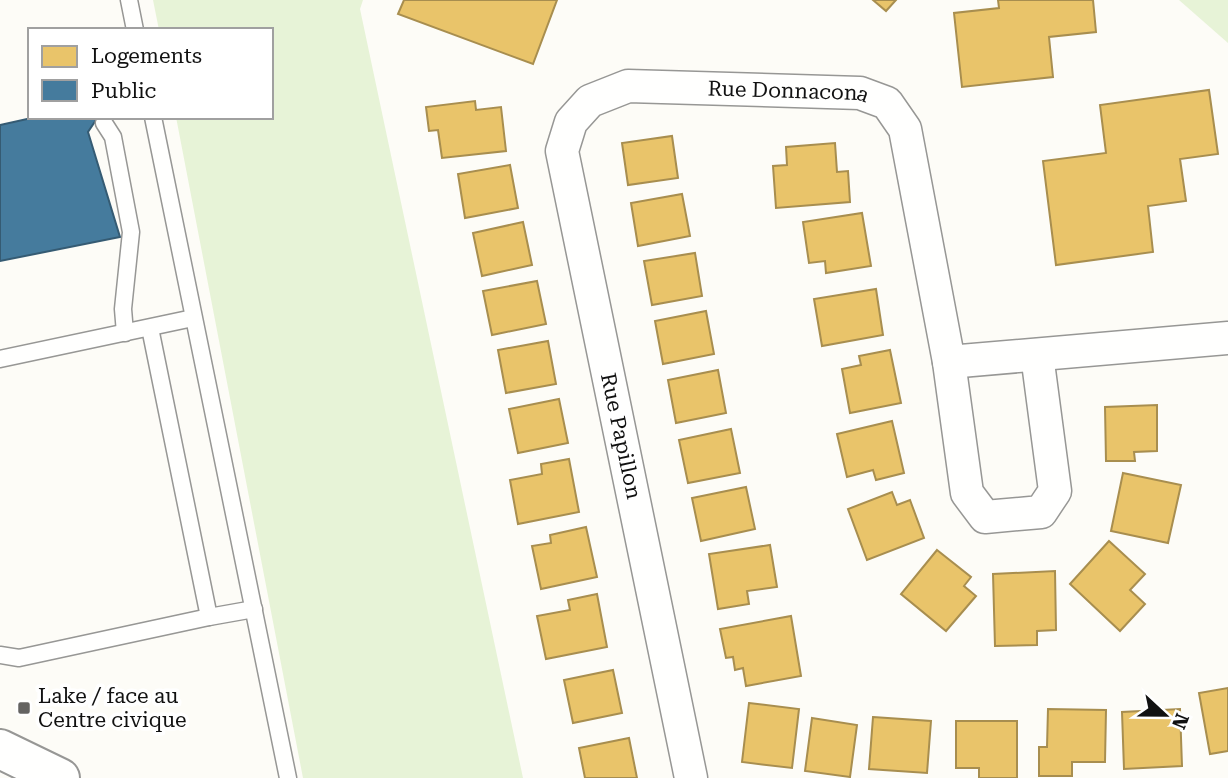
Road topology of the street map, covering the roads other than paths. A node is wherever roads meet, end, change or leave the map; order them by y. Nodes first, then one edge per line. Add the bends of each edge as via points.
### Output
1 (129, 0) edge
2 (135, 28) edge
3 (590, 101) joint
4 (153, 119) edge
5 (104, 122) dead end
6 (193, 318) junction
7 (150, 328) junction
8 (125, 333) junction
9 (1228, 338) edge
10 (1037, 355) junction
11 (0, 359) edge
12 (949, 362) junction
13 (254, 609) junction
14 (209, 617) junction
15 (0, 655) edge
16 (0, 749) edge
17 (60, 778) edge
18 (288, 778) edge
19 (691, 778) edge

1 - 2 lane
3 - 12 street, Rue Donnacona via 628,86 860,93 887,103 905,129
3 - 19 street, Rue Papillon via 571,122 562,151
4 - 6 lane
5 - 8 lane via 113,137 131,232
6 - 7 lane
6 - 13 lane
7 - 8 lane
7 - 14 lane
8 - 11 lane
9 - 10 street
10 - 12 street
10 - 12 street, Rue Donnacona via 1055,491 1041,512 985,517 967,493
13 - 14 lane
13 - 18 lane
14 - 15 lane via 19,658
16 - 17 street

